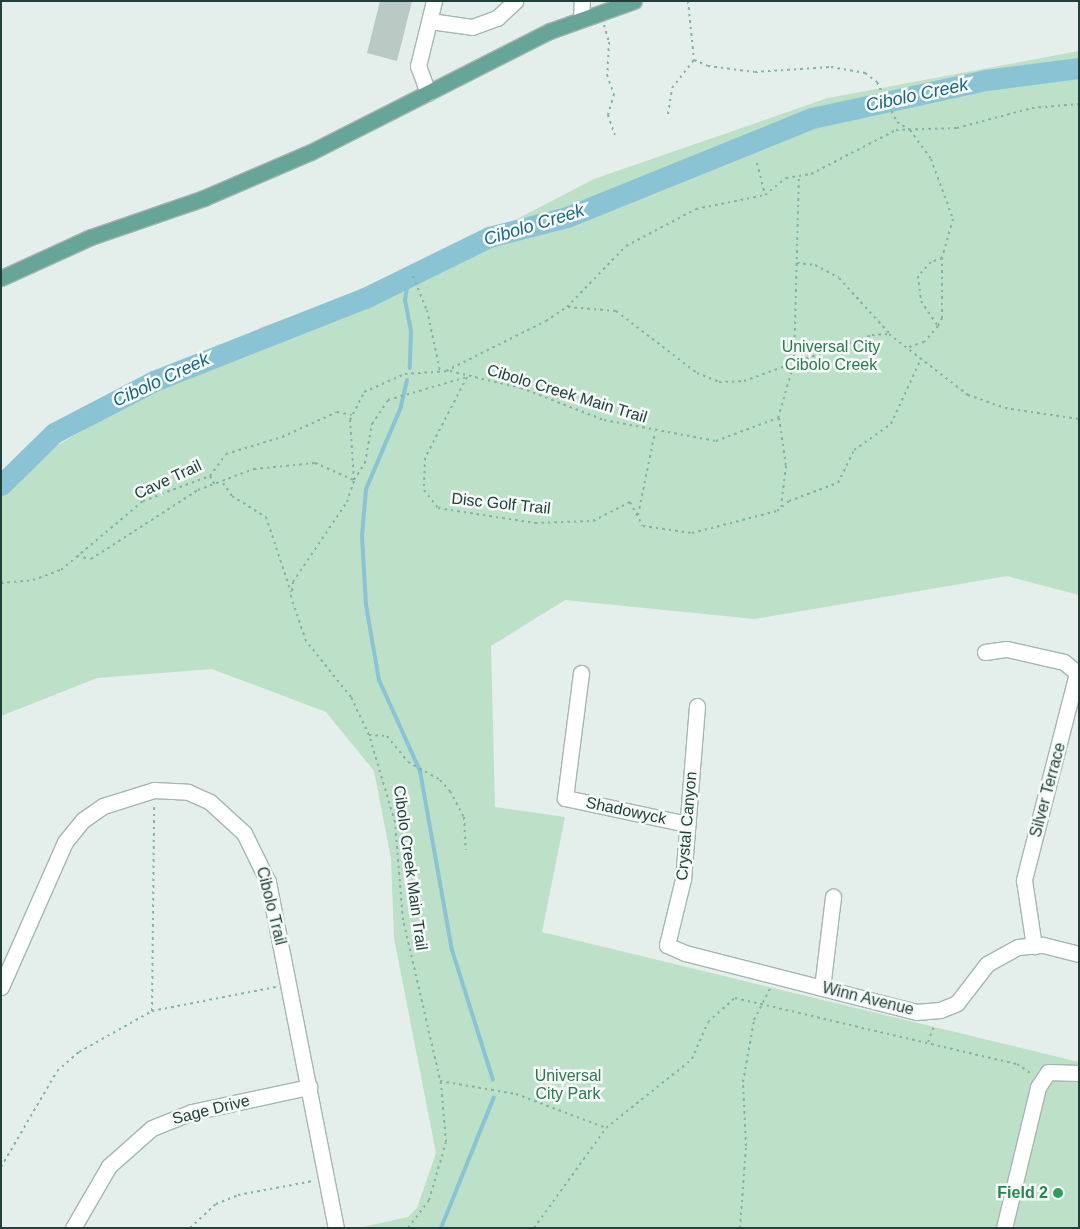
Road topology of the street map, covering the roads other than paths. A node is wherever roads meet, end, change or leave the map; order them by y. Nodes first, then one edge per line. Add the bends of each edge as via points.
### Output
1 (434, 1) edge
2 (515, 1) edge
3 (582, 1) edge
4 (634, 1) edge
5 (581, 18) junction
6 (430, 21) junction
7 (428, 93) junction
8 (1, 278) edge
9 (985, 652) dead end
10 (581, 673) dead end
11 (697, 706) dead end
12 (688, 824) junction
13 (833, 898) dead end
14 (666, 944) joint
15 (1034, 946) junction
16 (1079, 954) edge
17 (1, 987) edge
18 (822, 988) junction
19 (1079, 1073) edge
20 (310, 1087) junction
21 (73, 1228) edge
22 (336, 1228) edge
23 (1004, 1228) edge

1 - 6 street
2 - 6 street via 497,18 472,27
3 - 5 street
4 - 5 main road
5 - 7 main road
6 - 7 street via 418,66
7 - 8 main road via 311,152 204,198 91,237
9 - 15 street, Silver Terrace via 1008,649 1055,660 1074,667 1077,673 1024,880
10 - 12 street, Shadowyck via 565,798
11 - 12 street, Crystal Canyon
12 - 14 street, Crystal Canyon via 683,879
13 - 18 street
14 - 18 street, Winn Avenue
15 - 16 street, Winn Avenue
15 - 18 street, Winn Avenue via 1001,953 987,964 970,990 940,1010 916,1012
17 - 20 street, Cibolo Trail via 72,832 103,806 154,790 188,792 210,802 244,833 268,882
19 - 23 street via 1048,1072 1043,1079
20 - 21 street, Sage Drive via 192,1112 152,1128 109,1166
20 - 22 street, Cibolo Trail

